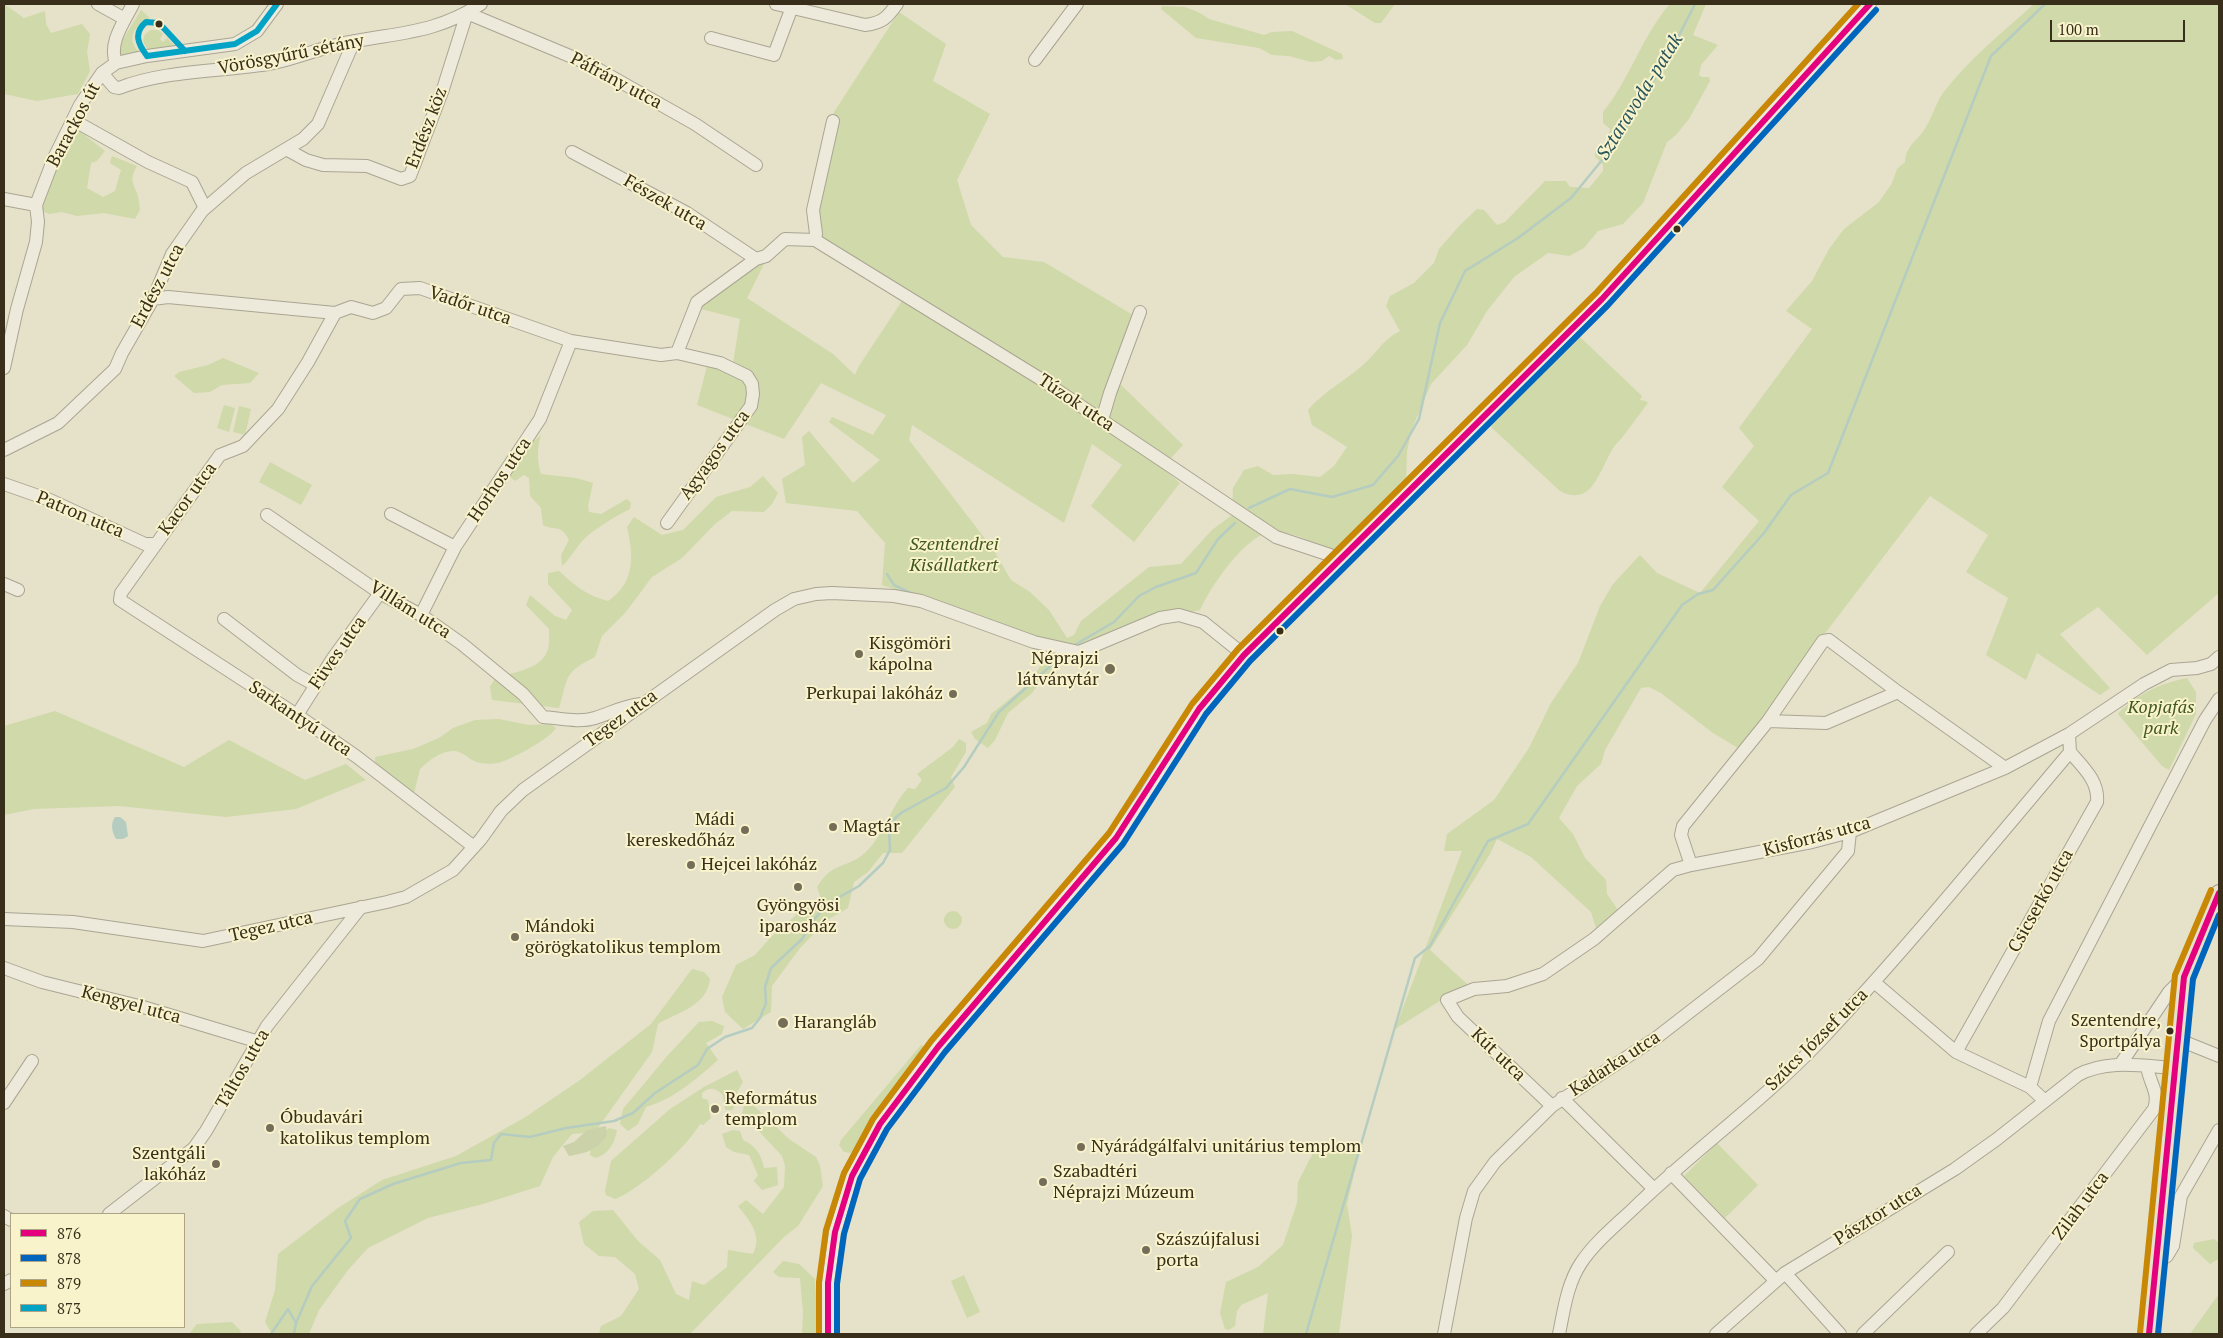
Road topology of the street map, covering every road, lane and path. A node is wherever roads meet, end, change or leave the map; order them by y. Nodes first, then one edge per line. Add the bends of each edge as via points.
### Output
1 (98, 4) edge
2 (133, 4) edge
3 (277, 4) edge
4 (481, 4) edge
5 (776, 4) edge
6 (897, 4) edge
7 (1077, 4) edge
8 (1870, 4) edge
9 (792, 7) junction
10 (467, 13) junction
11 (125, 19) junction
12 (711, 38) dead end
13 (354, 41) junction
14 (1035, 60) dead end
15 (116, 63) junction
16 (102, 73) junction
17 (73, 120) junction
18 (833, 121) dead end
19 (286, 149) junction
20 (572, 152) dead end
21 (756, 165) dead end
22 (4, 199) edge
23 (36, 205) junction
24 (205, 208) junction
25 (815, 240) junction
26 (756, 259) junction
27 (153, 299) junction
28 (1140, 312) dead end
29 (335, 313) junction
30 (571, 341) junction
31 (7, 345) edge
32 (677, 353) junction
33 (4, 368) edge
34 (752, 384) joint
35 (1102, 420) junction
36 (4, 450) edge
37 (4, 484) edge
38 (391, 514) dead end
39 (267, 515) dead end
40 (667, 522) dead end
41 (156, 544) junction
42 (455, 547) junction
43 (1338, 561) junction
44 (4, 584) edge
45 (18, 590) dead end
46 (380, 592) junction
47 (120, 600) joint
48 (421, 615) junction
49 (224, 619) dead end
50 (1244, 655) junction
51 (2219, 657) edge
52 (315, 685) junction
53 (1898, 692) junction
54 (2219, 699) edge
55 (643, 704) junction
56 (297, 715) junction
57 (1768, 721) junction
58 (2069, 734) junction
59 (2070, 752) junction
60 (2005, 768) junction
61 (1850, 832) junction
62 (474, 847) junction
63 (1691, 865) junction
64 (2219, 893) edge
65 (361, 907) junction
66 (2215, 913) edge
67 (4, 919) edge
68 (4, 968) edge
69 (2184, 977) junction
70 (1874, 982) junction
71 (1447, 1000) joint
72 (2177, 1039) junction
73 (259, 1042) junction
74 (1956, 1052) junction
75 (2219, 1056) edge
76 (32, 1061) dead end
77 (2120, 1065) junction
78 (2147, 1066) junction
79 (2174, 1068) junction
80 (2030, 1087) junction
81 (2045, 1101) junction
82 (1557, 1102) junction
83 (4, 1103) edge
84 (2219, 1130) edge
85 (1672, 1173) junction
86 (1654, 1189) junction
87 (110, 1213) edge
88 (1948, 1252) dead end
89 (2157, 1262) junction
90 (1780, 1277) junction
91 (828, 1334) edge
92 (1444, 1334) edge
93 (1559, 1334) edge
94 (1716, 1334) edge
95 (1840, 1334) edge
96 (1863, 1334) edge
97 (1976, 1334) edge
98 (2149, 1334) edge

1 - 11 street
2 - 11 street
3 - 15 street, Barackos út via 257,31 235,44
4 - 10 street, Vörösgyűrű sétány
5 - 9 street
6 - 9 street via 887,18 877,24 865,25
7 - 14 street
8 - 43 street via 1602,299
9 - 12 street via 774,55
10 - 13 street, Vörösgyűrű sétány via 433,28
10 - 19 street, Erdész köz via 410,176 401,179 367,166 324,165
10 - 21 street, Páfrány utca via 589,64 694,124
11 - 15 street via 113,46 112,55
13 - 16 street, Vörösgyűrű sétány via 269,63 151,78 119,88 114,87
13 - 19 street, Erdész utca via 318,124 303,139
15 - 16 street, Barackos út
16 - 17 street, Barackos út
17 - 23 street, Barackos út
17 - 24 street via 148,162 192,182
18 - 25 street via 813,210
19 - 24 street, Erdész utca via 246,173
20 - 26 street, Fészek utca via 687,213
22 - 23 street
23 - 31 street, Barackos út via 36,242
24 - 27 street, Erdész utca via 172,254
25 - 26 street, Túzok utca via 785,239 766,256
25 - 35 street, Túzok utca
26 - 32 street, Túzok utca via 697,302
27 - 29 street, Vadőr utca via 168,297
27 - 36 street, Erdész utca via 115,369 101,384 58,423
28 - 35 street
29 - 30 street, Vadőr utca via 351,307 374,314 386,308 401,289 420,288
29 - 41 street, Kacor utca via 278,409 243,446 220,456
30 - 32 street, Vadőr utca via 662,355
30 - 42 street, Horhos utca via 540,419
31 - 33 street, Barackos út
32 - 34 street, Vadőr utca via 720,363 747,376
34 - 40 street, Agyagos utca via 751,406 744,418
35 - 43 street, Túzok utca via 1276,537
37 - 41 street, Patron utca via 50,500 146,544
38 - 42 street
39 - 46 street, Villám utca
41 - 47 street, Kacor utca via 121,593
42 - 48 street, Horhos utca
43 - 50 street
44 - 45 street
46 - 48 street, Villám utca
46 - 52 street, Füves utca
47 - 56 street, Sarkantyú utca
48 - 55 street, Villám utca via 523,694 543,718 584,720 629,705
49 - 52 street
50 - 55 street, Tegez utca via 1203,622 1178,615 1143,625 1079,652 1001,632 908,598 816,594 794,599 774,610
50 - 91 street via 1199,709 1116,838 938,1046 880,1124 852,1176 840,1213 828,1283
51 - 58 street, Kisforrás utca via 2211,664 2197,668 2171,670
52 - 56 street, Füves utca
53 - 57 street via 1826,723
53 - 57 street via 1829,640 1823,641
53 - 60 street
54 - 80 street via 2205,720 2049,1021
55 - 62 street, Tegez utca via 523,790 501,810
56 - 62 street, Sarkantyú utca
57 - 63 street via 1683,826 1681,835
58 - 59 street
58 - 60 street, Kisforrás utca
59 - 70 street, Szűcs József utca
59 - 74 street, Csicserkó utca via 2091,776 2097,802
60 - 61 street, Kisforrás utca
61 - 63 street, Kisforrás utca
61 - 82 street, Kadarka utca via 1848,851 1758,959 1656,1038
62 - 65 street, Tegez utca via 453,870 422,890
63 - 71 street, Kisforrás utca via 1673,870 1594,939 1542,974 1507,986 1474,989
64 - 66 main road
65 - 67 street, Tegez utca via 203,941 73,922
65 - 73 street, Táltos utca via 285,1002
66 - 69 main road
68 - 73 street, Kengyel utca via 42,982 143,1007
69 - 72 main road
69 - 77 street via 2169,992
70 - 74 street
70 - 85 street, Szűcs József utca via 1818,1043 1760,1098
71 - 82 street, Kút utca via 1458,1017
72 - 75 street
72 - 79 main road
73 - 87 street, Táltos utca via 194,1148
74 - 80 street
76 - 83 street
77 - 78 street, Pásztor utca
77 - 81 street, Pásztor utca via 2088,1069
78 - 79 street, Pásztor utca
78 - 97 street, Zilah utca via 2156,1093 2154,1109 2003,1308
79 - 89 main road
80 - 81 street
81 - 90 street, Pásztor utca via 1955,1168
82 - 86 street, Kút utca
82 - 92 street, Kadarka utca via 1495,1162 1474,1191
84 - 89 street via 2181,1196 2174,1246
85 - 86 street, Szűcs József utca
85 - 90 street
86 - 93 street, Szűcs József utca via 1581,1263 1570,1285
88 - 96 street
89 - 98 main road
90 - 94 street, Pásztor utca
90 - 95 street

